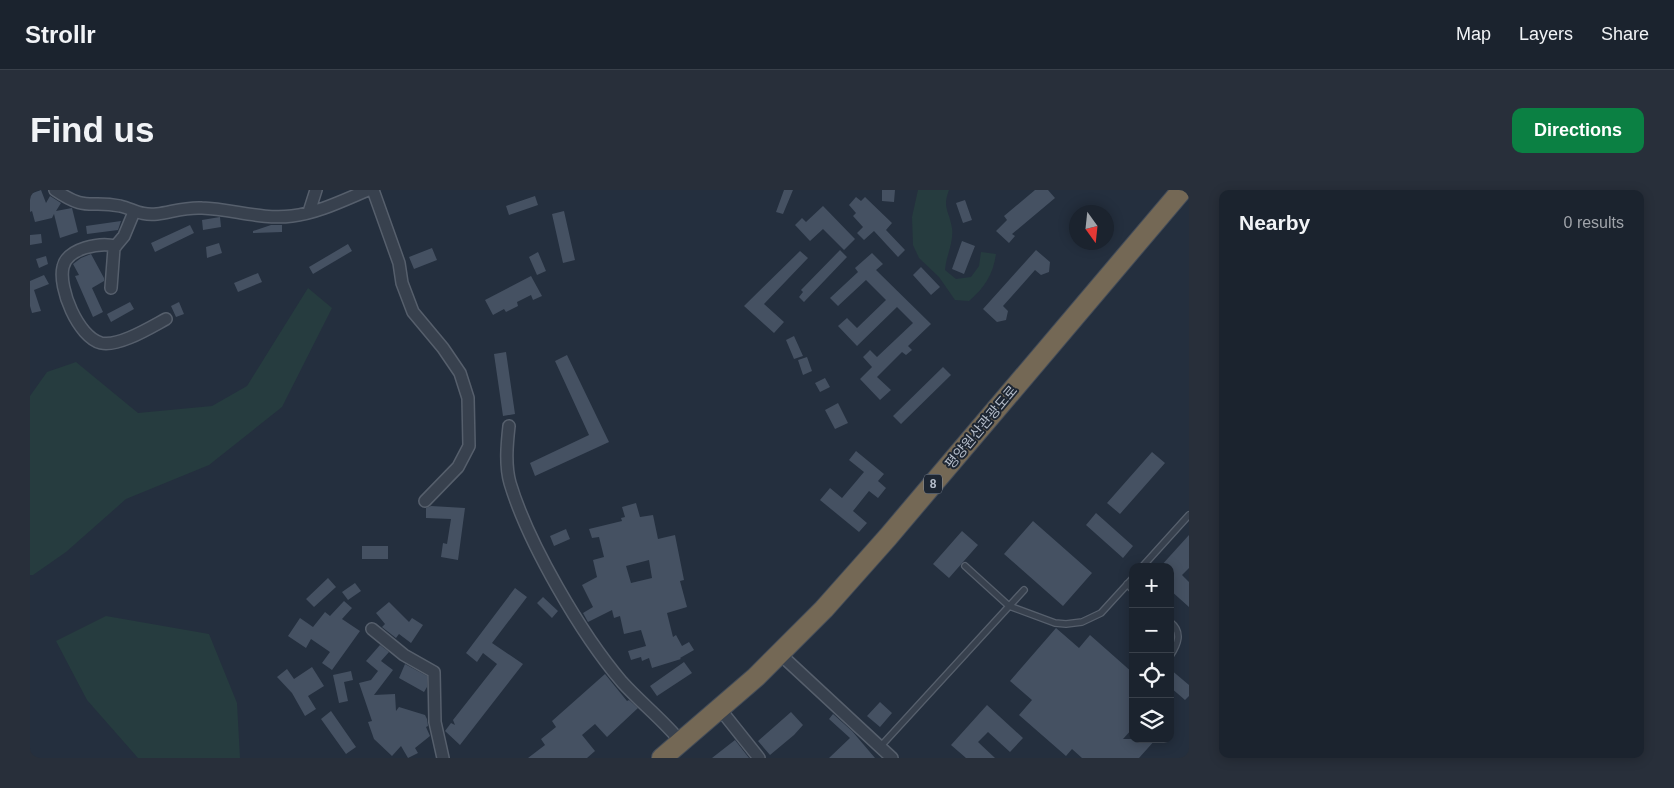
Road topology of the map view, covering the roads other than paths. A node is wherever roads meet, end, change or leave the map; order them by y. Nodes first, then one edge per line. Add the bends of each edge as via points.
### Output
1 (55, 190) edge
2 (316, 190) edge
3 (368, 190) edge
4 (373, 190) edge
5 (1182, 190) edge
6 (134, 212) junction
7 (309, 212) junction
8 (116, 246) junction
9 (110, 288) dead end
10 (166, 319) dead end
11 (509, 426) dead end
12 (425, 500) dead end
13 (1189, 515) edge
14 (1146, 563) edge
15 (965, 566) dead end
16 (1127, 584) edge
17 (1024, 590) dead end
18 (1008, 606) junction
19 (1174, 627) edge
20 (372, 629) dead end
21 (1174, 649) edge
22 (780, 654) junction
23 (720, 709) junction
24 (681, 742) junction
25 (880, 747) junction
26 (443, 758) edge
27 (662, 758) edge
28 (759, 758) edge
29 (892, 758) edge

1 - 6 street via 82,205 121,206
2 - 7 street
3 - 7 street
4 - 12 street via 413,312 460,373 468,398 469,446 458,467
5 - 22 highway, 평양원산관광도로 / 8 via 888,537
6 - 7 street via 156,214 178,208 202,208 273,218
6 - 8 street
8 - 9 street
8 - 10 street via 105,243 90,246 63,266 64,285 75,320 101,343 118,341
11 - 24 street via 506,447 510,481 535,544 572,610 607,663
13 - 14 lane
15 - 18 lane
16 - 18 lane via 1101,613 1082,622 1055,623
17 - 18 lane
18 - 25 lane
19 - 21 lane via 1179,633
20 - 26 street via 404,655 434,672 435,722
22 - 23 highway, 평양원산관광도로 / 8
22 - 25 street
23 - 24 highway, 평양원산관광도로 / 8
23 - 28 street
24 - 27 highway, 평양원산관광도로 / 8
25 - 29 street

